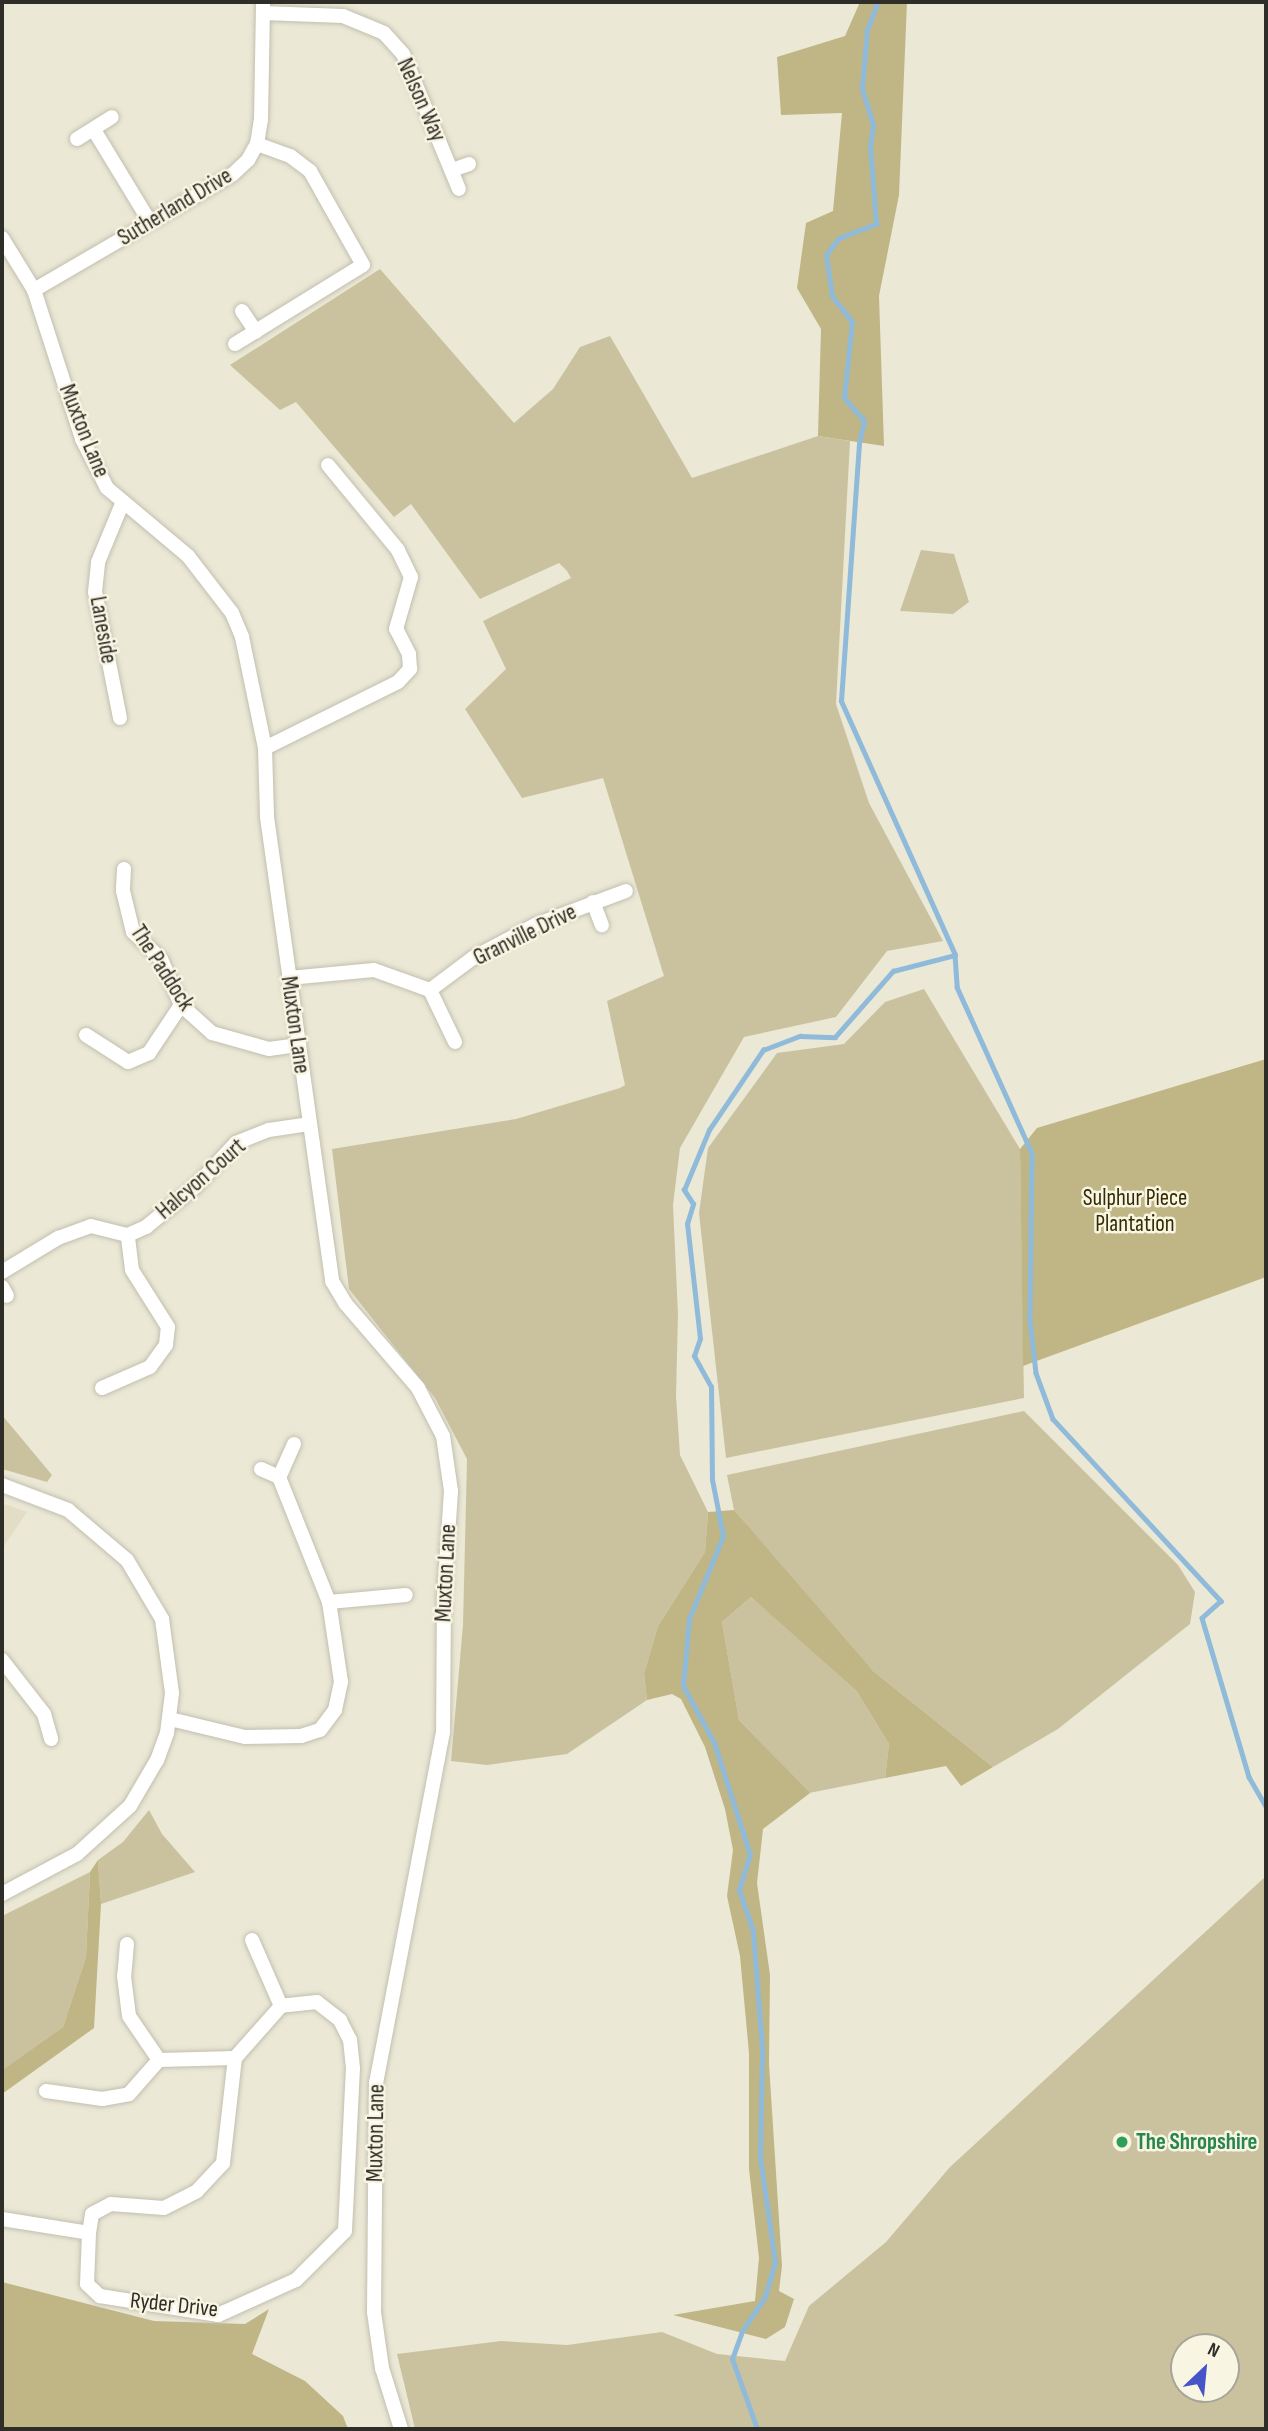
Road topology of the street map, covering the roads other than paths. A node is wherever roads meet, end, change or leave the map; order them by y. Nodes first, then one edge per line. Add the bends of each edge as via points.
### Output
1 (263, 7) edge
2 (112, 117) dead end
3 (94, 130) junction
4 (77, 139) dead end
5 (257, 144) junction
6 (469, 164) dead end
7 (452, 170) junction
8 (459, 189) dead end
9 (150, 222) junction
10 (2, 238) edge
11 (34, 290) junction
12 (242, 311) dead end
13 (256, 332) junction
14 (235, 344) dead end
15 (328, 465) dead end
16 (122, 504) junction
17 (120, 718) dead end
18 (265, 748) junction
19 (124, 869) dead end
20 (626, 891) dead end
21 (593, 902) junction
22 (602, 925) dead end
23 (289, 978) junction
24 (430, 990) junction
25 (181, 1005) junction
26 (86, 1035) dead end
27 (455, 1042) dead end
28 (299, 1045) junction
29 (309, 1124) junction
30 (128, 1235) junction
31 (2, 1272) edge
32 (102, 1388) dead end
33 (294, 1444) dead end
34 (261, 1469) dead end
35 (279, 1477) junction
36 (2, 1485) edge
37 (406, 1595) dead end
38 (329, 1602) junction
39 (2, 1660) edge
40 (170, 1718) junction
41 (51, 1739) dead end
42 (2, 1894) edge
43 (252, 1940) dead end
44 (127, 1944) dead end
45 (281, 2006) junction
46 (235, 2059) junction
47 (159, 2060) junction
48 (46, 2091) dead end
49 (2, 2219) edge
50 (89, 2234) junction
51 (401, 2429) edge

1 - 5 street
1 - 7 street, Nelson Way via 343,16 384,33 403,54
2 - 3 street
3 - 4 street
3 - 9 street
5 - 9 street, Sutherland Drive via 233,174
5 - 13 street via 290,156 310,171 363,265
6 - 7 street, Nelson Way
7 - 8 street, Nelson Way
9 - 11 street, Sutherland Drive
10 - 11 street, Muxton Lane
11 - 16 street, Muxton Lane via 82,439 107,488
12 - 13 street
13 - 14 street
15 - 18 street via 398,550 411,577 396,629 409,654 410,668 398,682
16 - 17 street, Laneside via 99,562 95,592
16 - 18 street, Muxton Lane via 188,556 232,613 242,637
18 - 23 street, Muxton Lane via 267,817
19 - 25 street, The Paddock via 123,891 133,932 161,959
20 - 21 street, Granville Drive
21 - 22 street
21 - 24 street, Granville Drive via 473,958
23 - 24 street via 374,970
23 - 28 street, Muxton Lane
24 - 27 street
25 - 26 street via 149,1053 128,1062
25 - 28 street, The Paddock via 212,1032 269,1049
28 - 29 street, Muxton Lane
29 - 30 street, Halcyon Court via 269,1130 236,1143 196,1186 146,1227
29 - 51 street, Muxton Lane via 332,1280 345,1303 418,1388 443,1436 451,1491 444,1595 443,1732 376,2082 374,2312 382,2368
30 - 31 street via 91,1226 58,1238
30 - 32 street via 132,1270 168,1327 166,1345 150,1367
33 - 35 street
34 - 35 street
35 - 38 street
36 - 40 street via 68,1510 99,1532 142,1580 162,1619 172,1693
37 - 38 street
38 - 40 street via 341,1682 335,1710 320,1730 301,1736 246,1737
39 - 41 street via 44,1714
40 - 42 street via 145,1785 113,1825 77,1854
43 - 45 street
44 - 47 street via 124,1976 130,2016
45 - 46 street
45 - 50 street, Ryder Drive via 317,2002 340,2020 350,2040 350,2194 345,2231 296,2280 218,2315 100,2296 87,2284
46 - 47 street
46 - 50 street, Ryder Drive via 223,2163 197,2191 164,2208 111,2204 92,2214
47 - 48 street via 129,2094 102,2099
49 - 50 street

